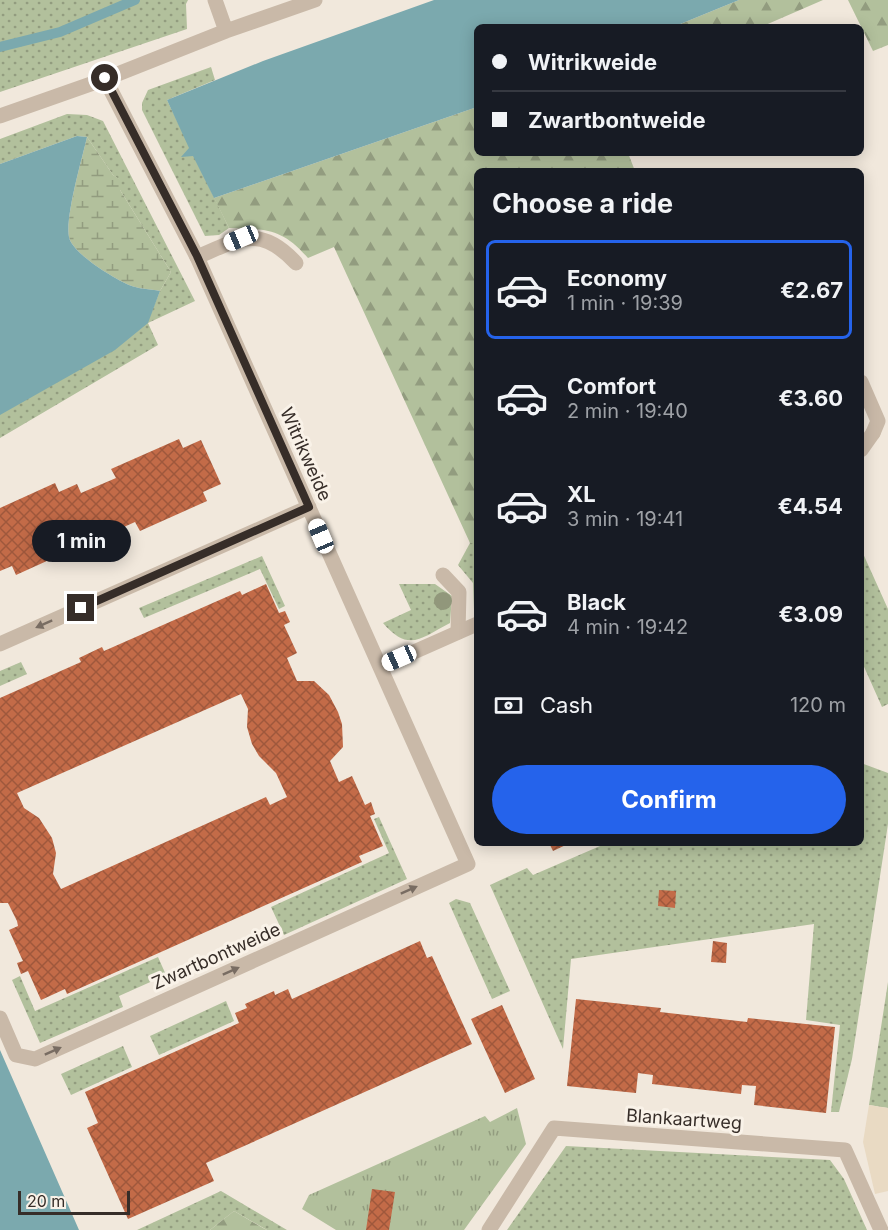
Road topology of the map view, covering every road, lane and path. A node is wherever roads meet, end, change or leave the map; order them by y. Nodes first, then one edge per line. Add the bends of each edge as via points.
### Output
1 (215, 0) edge
2 (315, 0) edge
3 (226, 31) junction
4 (105, 78) junction
5 (0, 116) edge
6 (197, 256) junction
7 (296, 263) dead end
8 (864, 389) edge
9 (864, 446) edge
10 (309, 507) junction
11 (443, 575) dead end
12 (474, 625) edge
13 (458, 632) junction
14 (0, 644) edge
15 (380, 667) junction
16 (468, 864) joint
17 (0, 1018) edge
18 (489, 1230) edge
19 (880, 1230) edge

1 - 3 street
2 - 3 street
3 - 4 street
4 - 5 street
4 - 6 street, Witrikweide
6 - 7 street via 241,238 264,239
6 - 10 street, Witrikweide
8 - 9 street via 878,421
10 -> 14 street
10 - 15 street, Witrikweide
11 - 13 street via 459,592
12 - 13 street
13 - 15 street
15 - 16 street, Witrikweide
17 -> 16 street, Zwartbontweide via 16,1055 35,1059
18 - 19 street, Blankaartweg via 554,1128 845,1150

